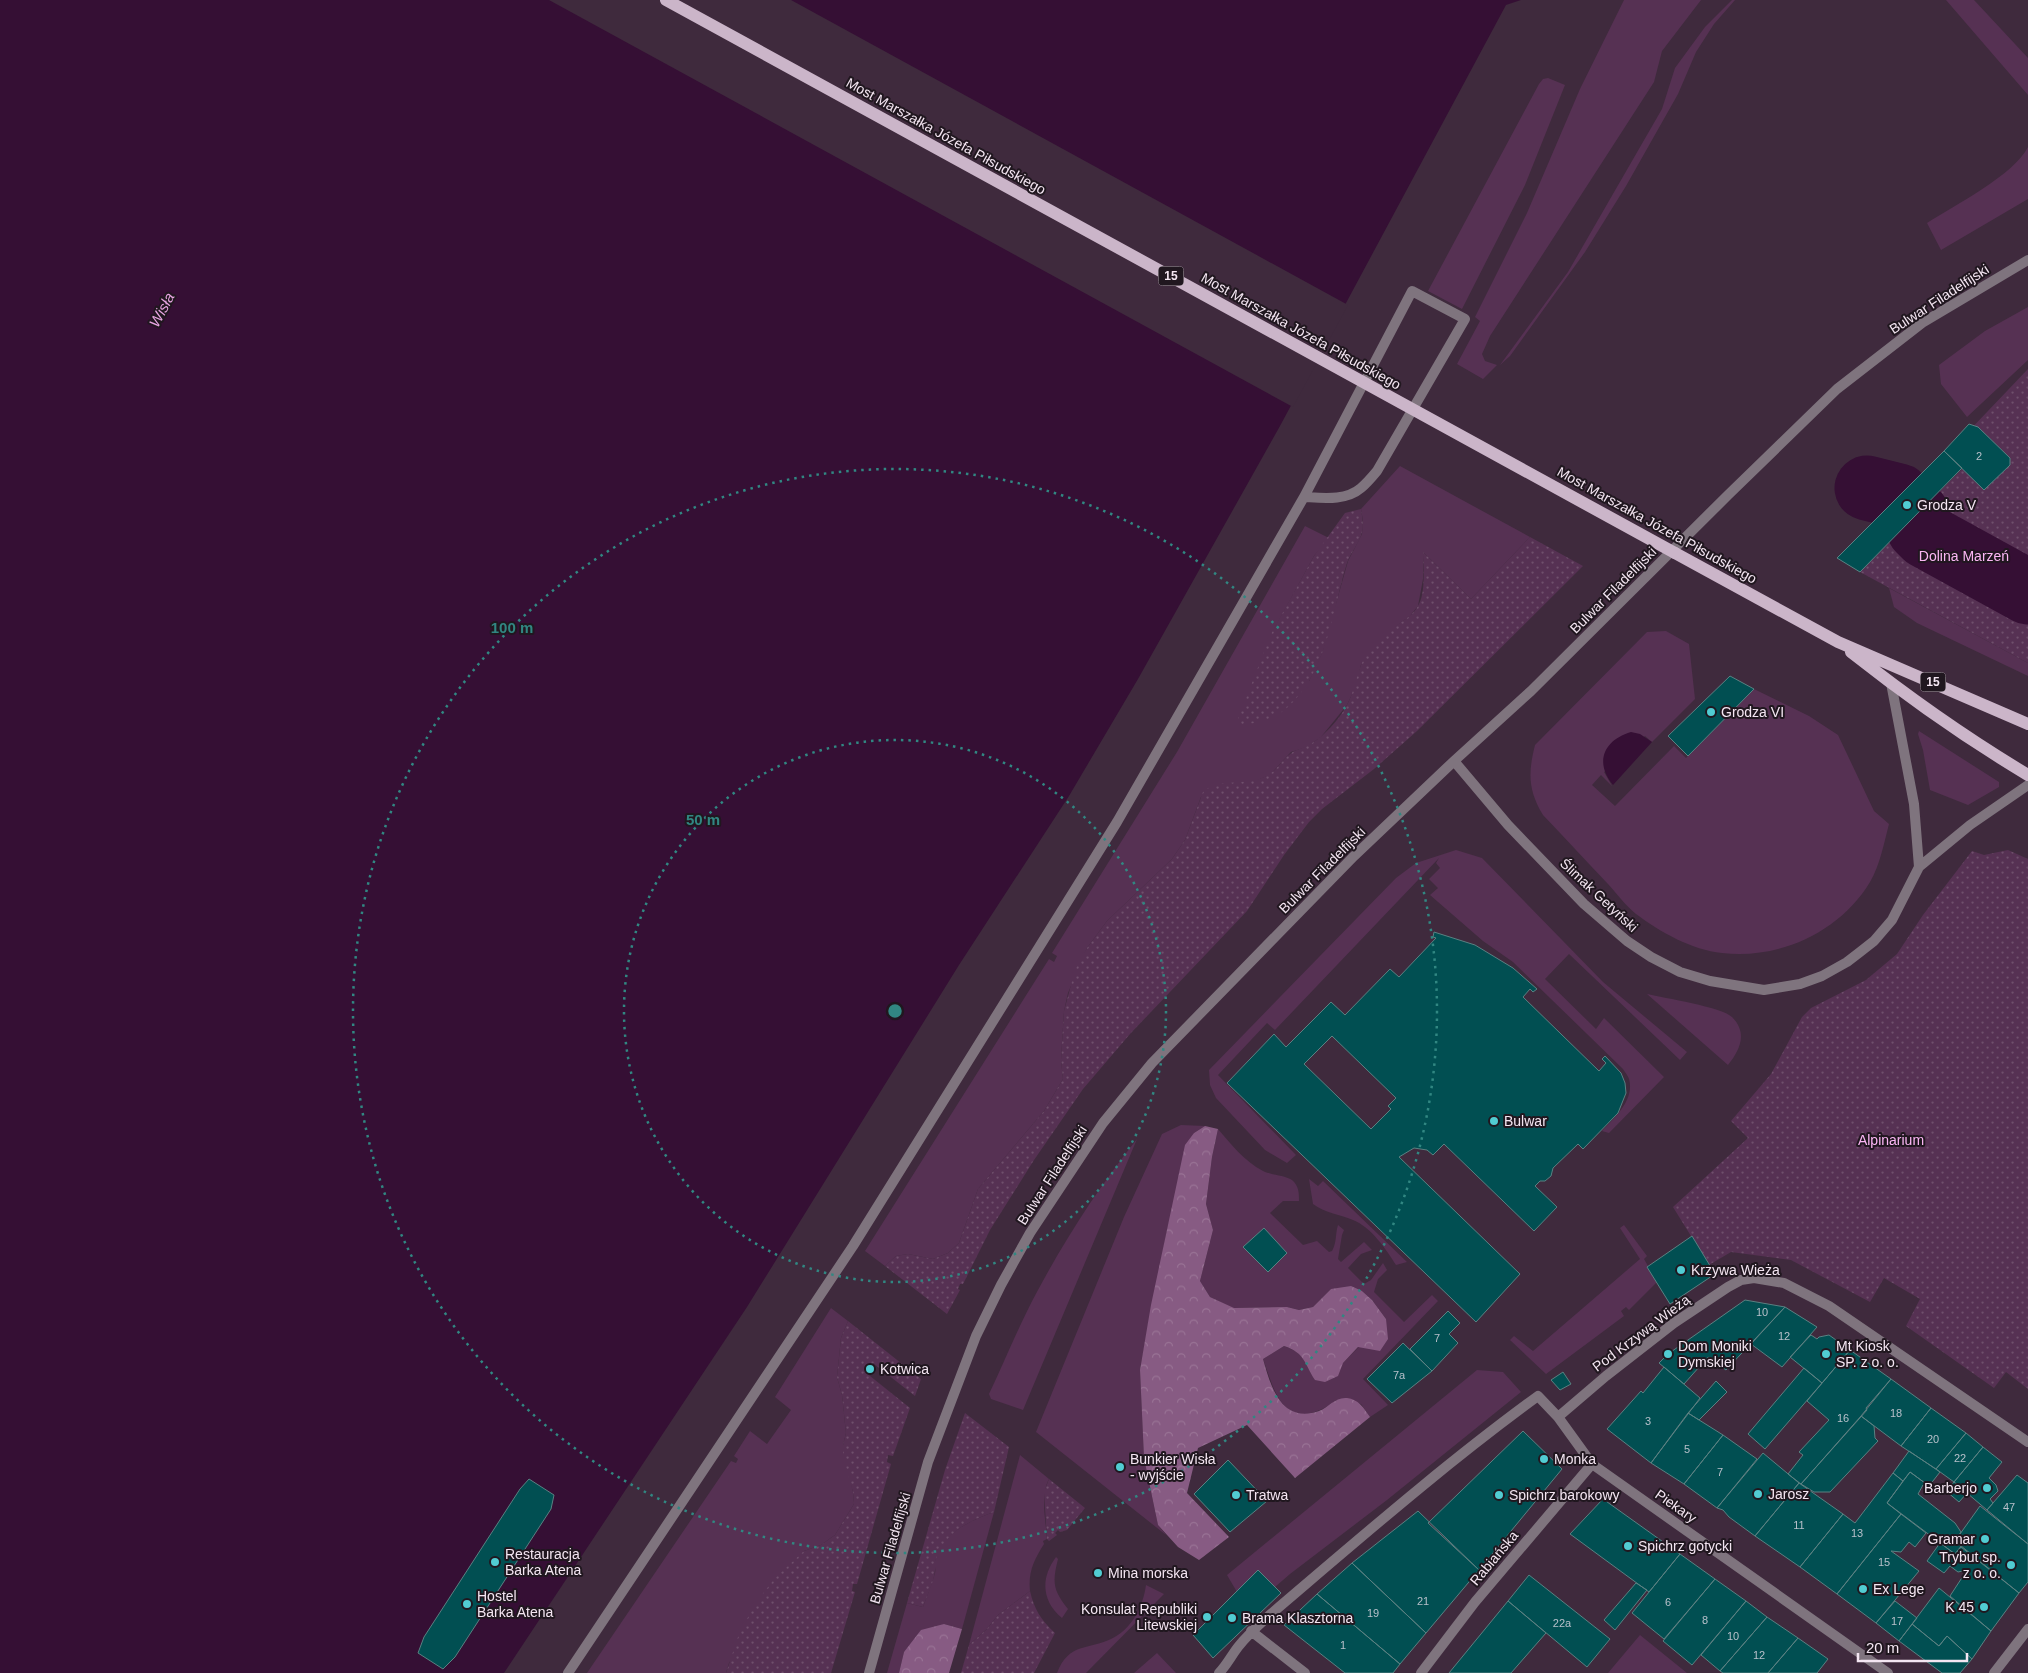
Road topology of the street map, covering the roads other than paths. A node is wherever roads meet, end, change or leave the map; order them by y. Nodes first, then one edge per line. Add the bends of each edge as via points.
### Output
1 (666, 0) edge
2 (2028, 260) edge
3 (1304, 497) junction
4 (1838, 642) junction
5 (1891, 683) junction
6 (2028, 724) edge
7 (1454, 761) junction
8 (2028, 775) edge
9 (2028, 784) edge
10 (1919, 867) junction
11 (1558, 1417) junction
12 (2028, 1442) edge
13 (1592, 1464) junction
14 (2028, 1629) edge
15 (1251, 1631) junction
16 (568, 1673) edge
17 (869, 1673) edge
18 (1219, 1673) edge
19 (1305, 1673) edge
20 (1421, 1673) edge
21 (1888, 1673) edge
22 (1994, 1673) edge

1 - 4 main road, Most Marszałka Józefa Piłsudskiego / 15, bridge
2 - 7 street, Bulwar Filadelfijski via 1922,324 1837,389 1538,684
3 - 3 street via 1334,498 1361,489 1377,471 1465,319 1412,291
3 - 16 street via 1117,822 853,1246
4 - 5 main road, 15
4 - 6 main road, 15
5 - 8 main road, 15 via 1981,747
5 - 10 street via 1914,804
7 - 10 street, Ślimak Getyński via 1508,825 1584,904 1620,935 1680,972 1710,981 1764,990 1800,984 1822,976 1874,941 1892,920
7 - 17 street, Bulwar Filadelfijski via 1354,856 1152,1063 1102,1123 1035,1226 980,1327 953,1393 928,1462
9 - 10 street, Ślimak Getyński via 1970,825
11 - 12 street, Pod Krzywą Wieżą via 1674,1323 1728,1287 1754,1278 1784,1283 1829,1306
11 - 13 street, Piekary
11 - 15 street, Piekary via 1538,1396 1448,1465
13 - 20 street, Rabiańska via 1475,1602
13 - 21 street, Piekary
14 - 22 street
15 - 18 street
15 - 19 street

